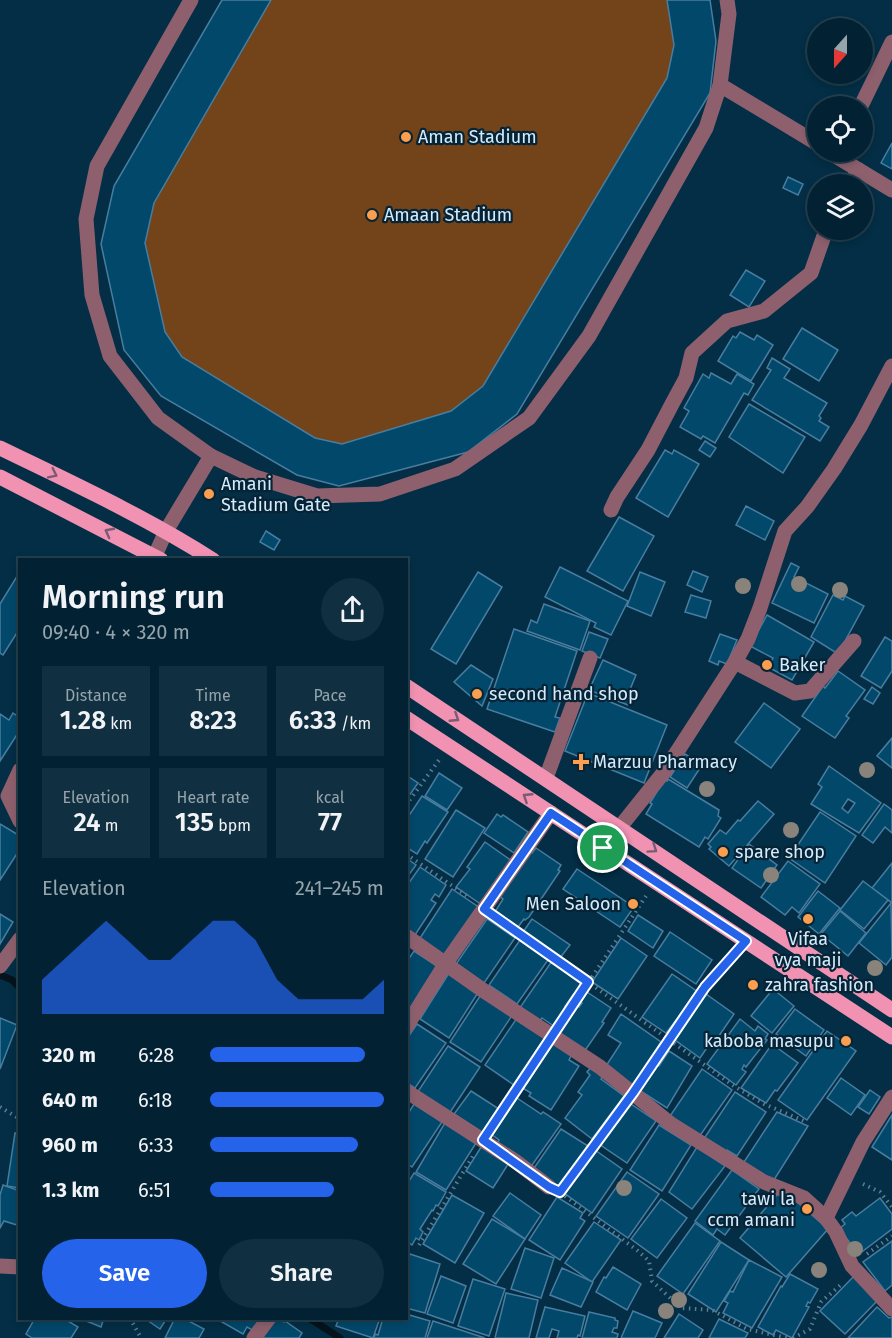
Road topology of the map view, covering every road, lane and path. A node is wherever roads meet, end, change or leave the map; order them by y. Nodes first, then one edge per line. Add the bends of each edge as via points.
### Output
1 (727, 0) edge
2 (184, 2) edge
3 (892, 42) edge
4 (720, 85) junction
5 (866, 96) edge
6 (807, 137) edge
7 (848, 162) edge
8 (858, 170) junction
9 (855, 174) edge
10 (892, 190) edge
11 (823, 240) edge
12 (892, 366) edge
13 (0, 448) edge
14 (211, 456) junction
15 (0, 477) edge
16 (611, 510) dead end
17 (165, 531) junction
18 (156, 558) edge
19 (210, 558) edge
20 (854, 641) dead end
21 (590, 658) dead end
22 (735, 663) junction
23 (408, 687) edge
24 (408, 719) edge
25 (449, 746) junction
26 (18, 774) edge
27 (546, 778) junction
28 (4, 794) edge
29 (408, 802) edge
30 (551, 813) junction
31 (18, 818) edge
32 (620, 827) junction
33 (408, 855) edge
34 (656, 882) junction
35 (484, 909) junction
36 (408, 937) edge
37 (746, 941) junction
38 (18, 942) edge
39 (2, 963) edge
40 (446, 963) junction
41 (588, 982) junction
42 (892, 1010) edge
43 (408, 1024) edge
44 (552, 1037) junction
45 (892, 1038) edge
46 (668, 1040) junction
47 (408, 1092) edge
48 (633, 1093) junction
49 (892, 1097) edge
50 (0, 1107) edge
51 (18, 1118) edge
52 (804, 1121) dead end
53 (483, 1140) junction
54 (846, 1177) junction
55 (549, 1187) dead end
56 (892, 1207) edge
57 (826, 1218) junction
58 (892, 1236) edge
59 (419, 1245) dead end
60 (0, 1266) edge
61 (18, 1267) edge
62 (855, 1268) junction
63 (892, 1309) edge
64 (131, 1320) edge
65 (268, 1320) edge
66 (141, 1338) edge
67 (255, 1338) edge
68 (788, 1338) edge
69 (793, 1338) edge

1 - 4 street via 729,14
2 - 14 street via 97,166 86,219 92,295 110,357 158,418
3 - 5 street
4 - 6 street
4 - 14 street via 706,128 637,254 589,336 529,418 455,469 380,494 317,496 255,477
7 - 8 street
8 - 9 street
8 - 10 street
11 - 16 street via 811,273 764,311 727,321 692,353 686,378
12 - 22 street via 834,469 785,531 752,628
13 -> 17 main road
14 - 17 street
18 -> 15 main road
17 - 18 street
17 - 19 main road
20 - 22 street via 810,691 801,694
21 - 27 street
22 - 32 street via 664,772
23 -> 27 main road
24 - 25 main road
25 - 29 path
30 -> 25 main road
26 - 28 street
27 - 32 main road
28 - 31 street
30 - 34 main road
30 - 35 street
32 -> 42 main road
33 - 35 path
34 - 37 main road
34 - 41 path
35 - 40 street
35 - 41 path
36 - 40 street
37 - 45 main road
37 - 46 path via 705,987
38 - 39 street
40 - 43 street
40 - 44 street
41 - 44 path
41 - 46 path
44 - 48 street
44 - 53 path
46 - 48 path
46 - 52 path via 764,1104
47 - 53 street
48 - 57 street via 671,1124 764,1182 804,1198
48 - 68 path via 560,1192 638,1251 648,1261 652,1281 681,1308 712,1310 747,1329
49 - 54 street
50 - 51 path
53 - 55 street
53 - 59 path
54 - 56 path via 880,1192
54 - 57 street
57 - 62 street
58 - 62 path
60 - 61 street
62 - 63 street
62 - 69 path via 821,1302 810,1329
64 - 66 path
65 - 67 street

